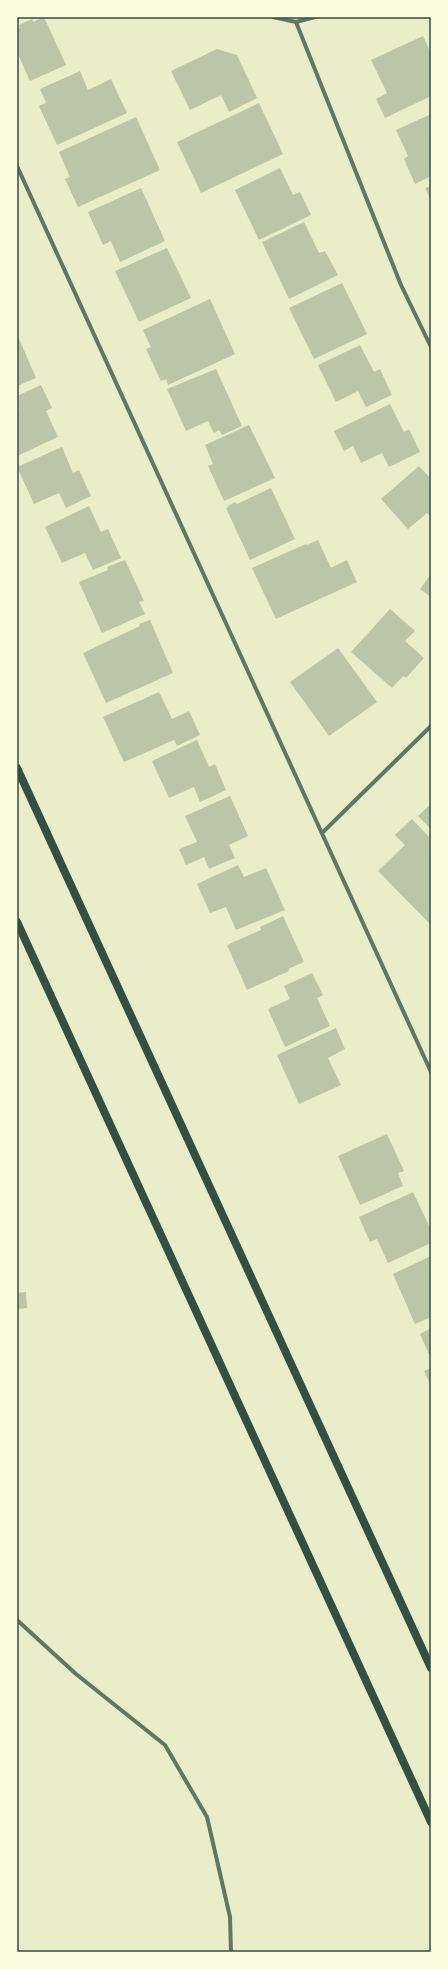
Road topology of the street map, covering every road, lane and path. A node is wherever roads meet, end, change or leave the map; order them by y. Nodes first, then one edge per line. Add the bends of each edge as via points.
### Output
1 (273, 17) edge
2 (315, 17) edge
3 (296, 22) junction
4 (17, 166) edge
5 (431, 347) edge
6 (431, 726) edge
7 (17, 768) edge
8 (322, 833) junction
9 (17, 922) edge
10 (431, 1072) edge
11 (17, 1620) edge
12 (431, 1668) edge
13 (431, 1822) edge
14 (231, 1952) edge

1 - 3 street
2 - 3 street
3 - 5 street via 401,285
4 - 8 street
6 - 8 street
7 - 12 main road
8 - 10 street
9 - 13 main road
11 - 14 street via 76,1674 165,1745 206,1817 230,1917

